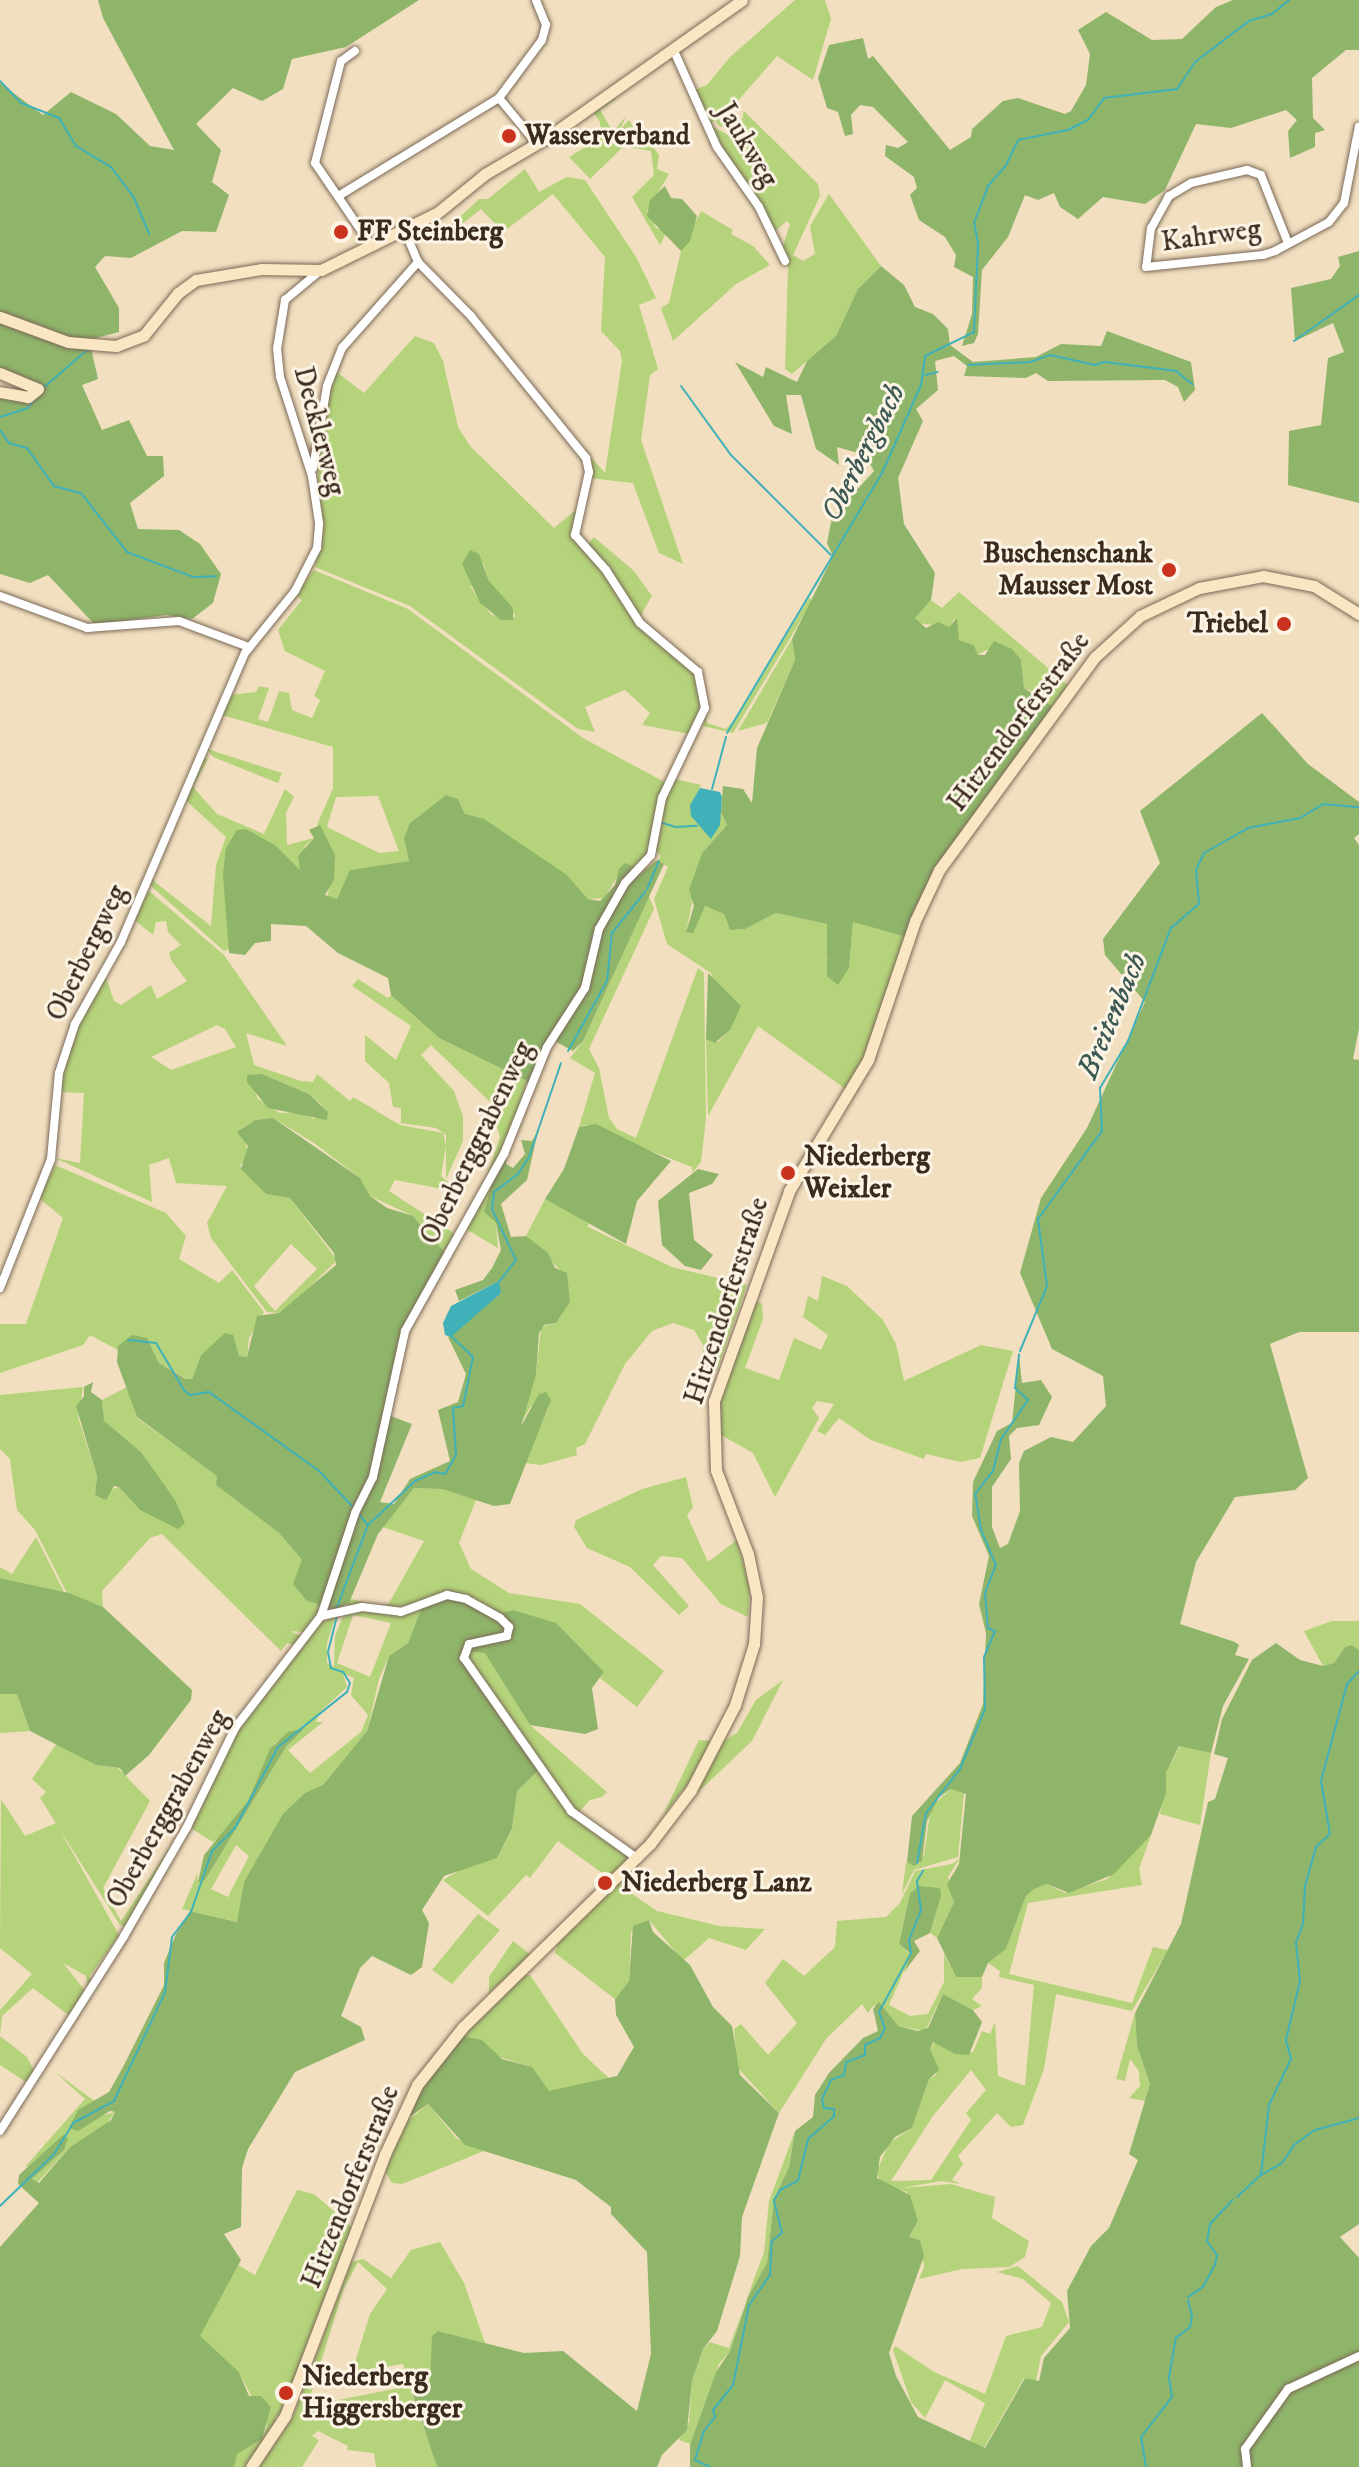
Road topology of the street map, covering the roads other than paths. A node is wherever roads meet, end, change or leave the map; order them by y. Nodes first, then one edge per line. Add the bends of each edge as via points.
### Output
1 (536, 0) edge
2 (742, 0) edge
3 (355, 51) dead end
4 (674, 51) junction
5 (499, 98) junction
6 (1359, 126) edge
7 (537, 144) junction
8 (340, 195) junction
9 (405, 231) junction
10 (1288, 243) junction
11 (371, 245) junction
12 (785, 261) dead end
13 (418, 262) junction
14 (321, 270) junction
15 (0, 317) edge
16 (0, 373) edge
17 (0, 392) edge
18 (312, 476) junction
19 (0, 596) edge
20 (1359, 614) edge
21 (249, 647) junction
22 (0, 1288) edge
23 (321, 1616) junction
24 (638, 1859) junction
25 (0, 2131) edge
26 (1359, 2356) edge
27 (251, 2467) edge
28 (1247, 2467) edge

1 - 5 street via 546,25 542,40
2 - 4 main road
3 - 8 street via 341,61 314,157
4 - 7 main road
4 - 12 street, Jaukweg via 717,147 759,207
5 - 7 street
5 - 8 street
6 - 10 street, Kahrweg via 1341,210
7 - 9 main road
8 - 11 street
9 - 11 main road
9 - 13 street
10 - 10 street, Kahrweg via 1261,175 1247,170 1191,183 1169,196 1151,228 1146,267 1263,255
11 - 14 main road
13 - 18 street via 342,348 327,386
13 - 23 street, Oberberggrabenweg via 464,308 586,458 589,475 575,535 610,575 640,623 698,672 706,701 661,803 651,855 625,883 599,929 585,988 547,1047 504,1154 405,1331 373,1477 355,1513
14 - 15 main road via 262,269 196,280 178,293 144,335 116,346 68,342
14 - 18 street, Decklerweg via 285,300 277,344 280,377
16 - 17 main road via 35,384 38,391 24,398
18 - 21 street, Decklerweg via 320,532 314,556 295,591
19 - 21 street via 87,628 179,621
20 - 24 main road, Hitzendorferstraße via 1314,586 1263,576 1199,588 1140,616 1095,657 934,879 868,1060 789,1191 721,1379 712,1445 719,1480 752,1566 754,1644 714,1749
21 - 22 street, Oberbergweg via 121,942 72,1031 59,1077 51,1159
23 - 24 street via 346,1610 401,1612 453,1595 504,1621 507,1636 469,1644 464,1658 571,1811
23 - 25 street, Oberberggrabenweg via 235,1728 187,1827 124,1936
24 - 27 main road, Hitzendorferstraße via 463,2027 417,2085 385,2154 290,2405
26 - 28 street via 1288,2389 1245,2449

